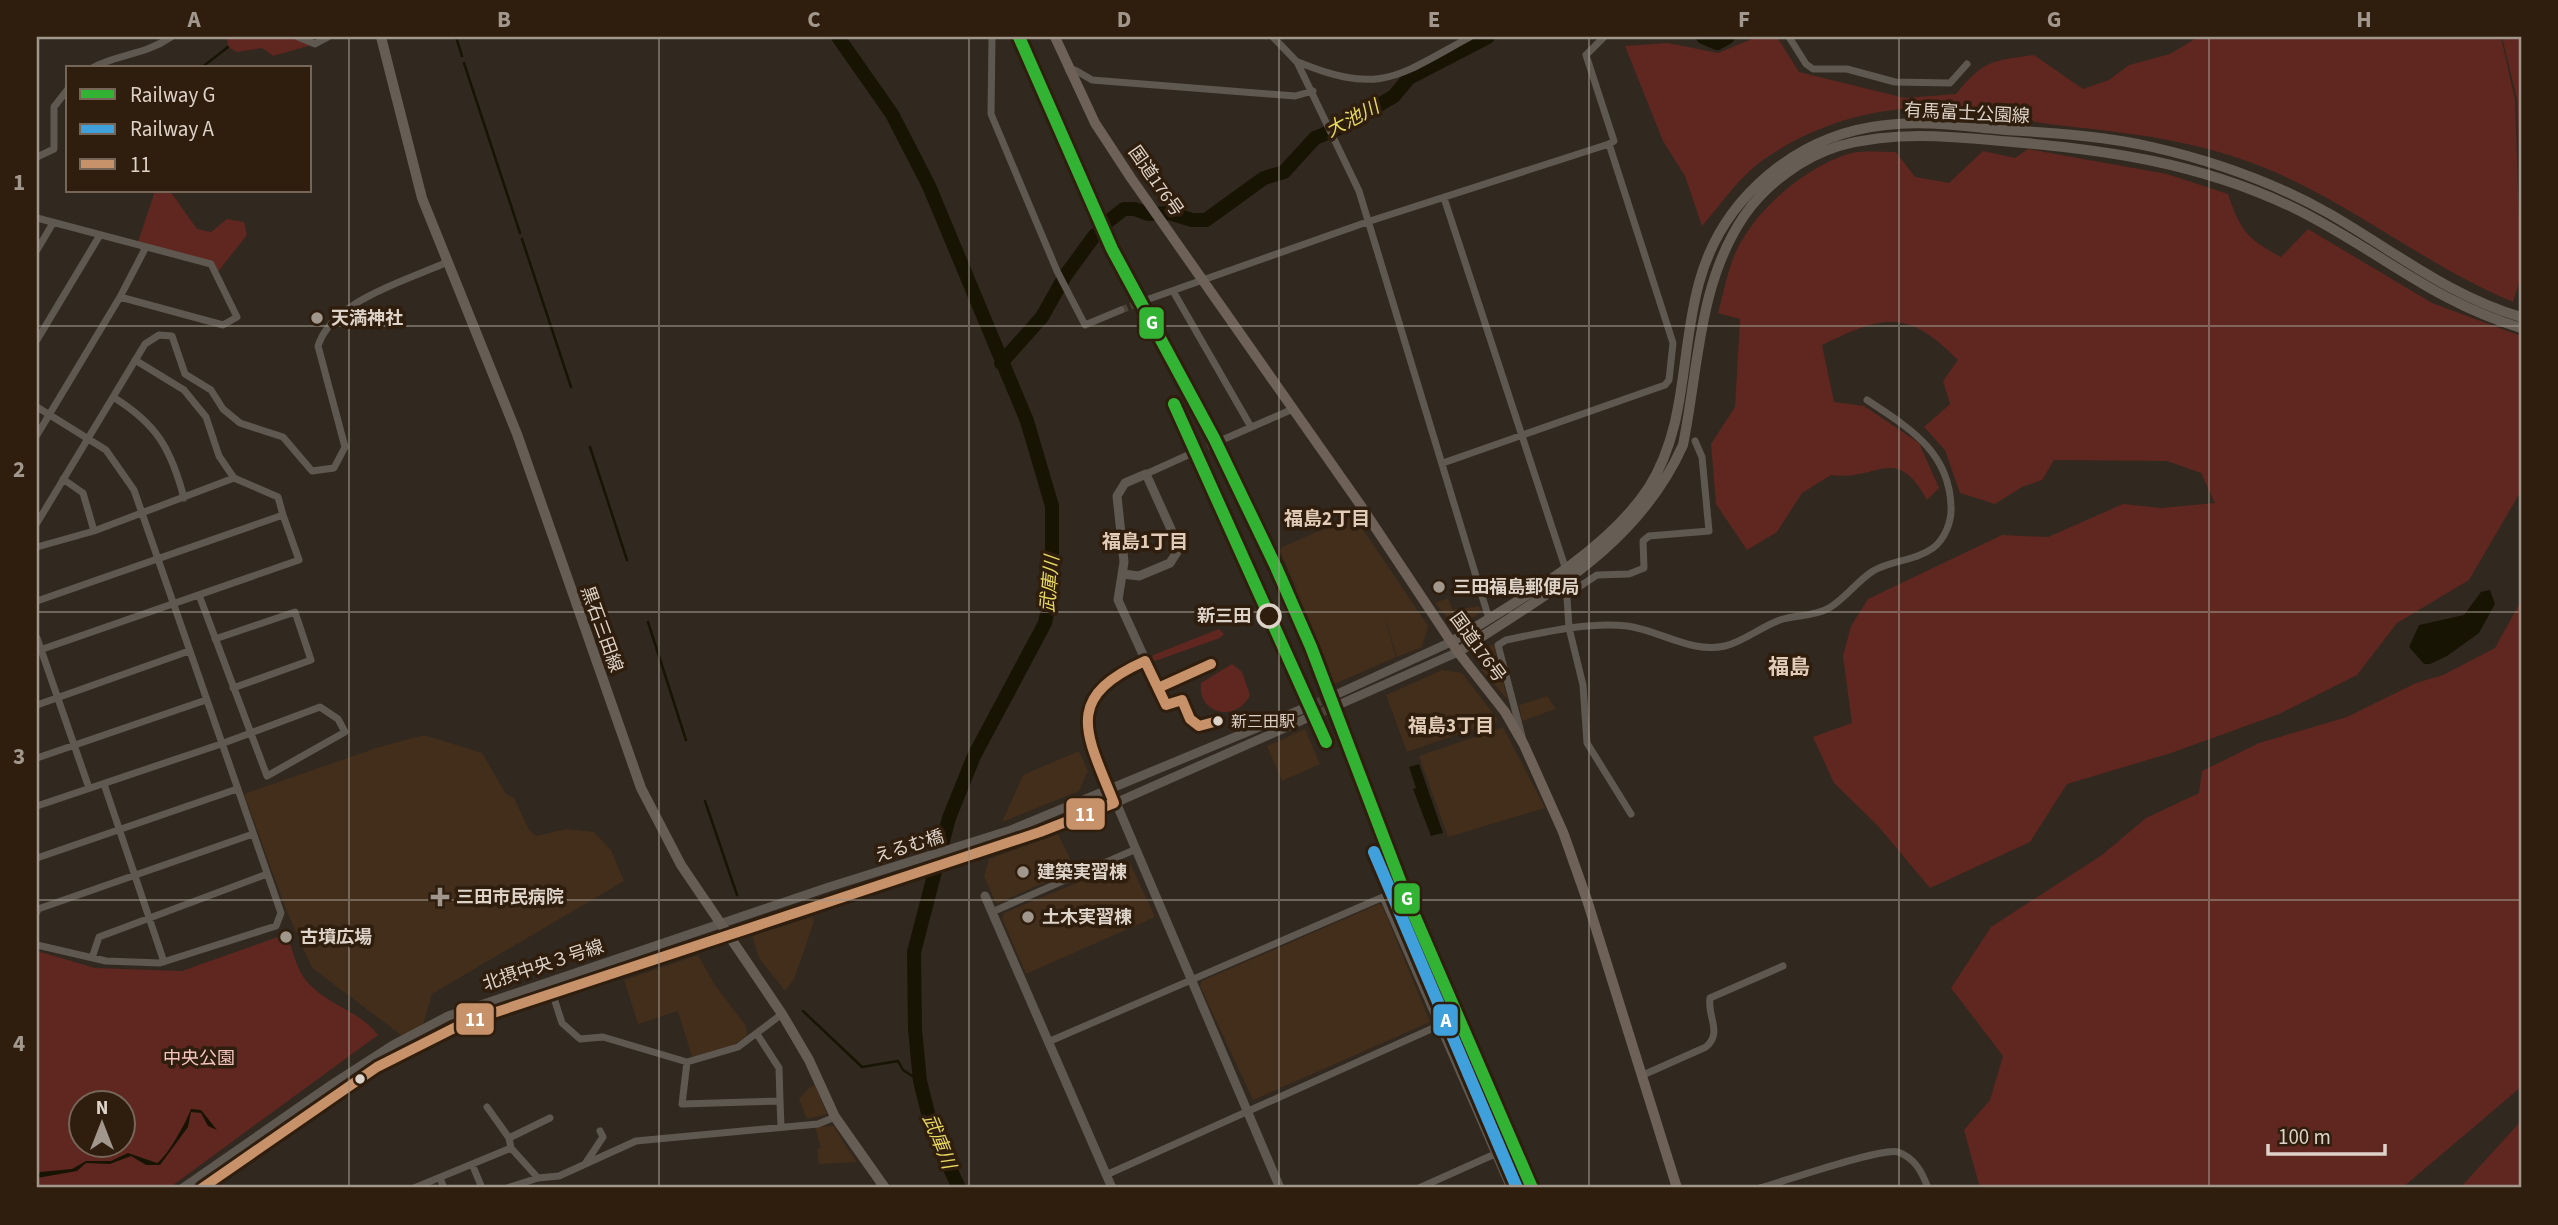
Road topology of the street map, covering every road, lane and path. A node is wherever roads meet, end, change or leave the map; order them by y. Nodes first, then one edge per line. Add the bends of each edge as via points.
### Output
1 (171, 37) edge
2 (298, 37) edge
3 (328, 37) edge
4 (381, 37) edge
5 (992, 37) edge
6 (1055, 37) edge
7 (1273, 37) edge
8 (1470, 37) edge
9 (1604, 37) edge
10 (1788, 37) edge
11 (1297, 62) junction
12 (1967, 64) dead end
13 (96, 66) edge
14 (1069, 71) junction
15 (1313, 91) junction
16 (66, 92) edge
17 (1609, 144) junction
18 (37, 157) edge
19 (1444, 198) junction
20 (37, 218) edge
21 (1367, 222) junction
22 (53, 223) junction
23 (100, 235) junction
24 (146, 247) junction
25 (37, 250) edge
26 (446, 263) junction
27 (1204, 282) junction
28 (1173, 291) junction
29 (120, 297) junction
30 (1149, 299) tunnel mouth
31 (1121, 310) tunnel mouth
32 (2521, 317) edge
33 (2521, 328) edge
34 (37, 340) edge
35 (135, 360) junction
36 (113, 397) junction
37 (1867, 400) dead end
38 (37, 407) edge
39 (1293, 409) junction
40 (49, 414) junction
41 (1251, 427) junction
42 (37, 435) edge
43 (1521, 437) junction
44 (88, 438) junction
45 (1222, 440) tunnel mouth
46 (1695, 441) dead end
47 (1188, 455) tunnel mouth
48 (1443, 463) junction
49 (1146, 474) junction
50 (234, 478) junction
51 (63, 479) junction
52 (184, 498) junction
53 (142, 513) junction
54 (284, 515) junction
55 (37, 523) edge
56 (94, 531) junction
57 (37, 547) edge
58 (159, 559) junction
59 (1565, 567) junction
60 (1123, 575) junction
61 (1567, 580) junction
62 (1568, 594) junction
63 (198, 595) junction
64 (37, 601) edge
65 (174, 603) junction
66 (1489, 619) junction
67 (1569, 628) junction
68 (37, 638) edge
69 (215, 639) junction
70 (1451, 642) junction
71 (39, 650) edge
72 (189, 651) junction
73 (1458, 652) junction
74 (1145, 661) junction
75 (233, 688) junction
76 (58, 698) junction
77 (206, 700) junction
78 (37, 705) edge
79 (1166, 705) dead end
80 (1300, 710) tunnel mouth
81 (1305, 719) tunnel mouth
82 (249, 733) junction
83 (221, 744) junction
84 (74, 745) junction
85 (1524, 745) junction
86 (37, 758) edge
87 (104, 785) junction
88 (89, 788) junction
89 (237, 789) junction
90 (1110, 792) junction
91 (1114, 803) junction
92 (37, 806) edge
93 (1630, 814) dead end
94 (119, 830) junction
95 (253, 834) junction
96 (1134, 850) junction
97 (37, 858) edge
98 (267, 874) junction
99 (135, 875) junction
100 (829, 887) joint
101 (985, 896) dead end
102 (831, 899) joint
103 (37, 912) edge
104 (992, 912) junction
105 (149, 918) junction
106 (719, 923) junction
107 (728, 935) junction
108 (37, 945) edge
109 (92, 958) junction
110 (164, 962) junction
111 (1783, 966) dead end
112 (1191, 981) junction
113 (552, 992) junction
114 (782, 1014) junction
115 (1440, 1025) junction
116 (757, 1034) junction
117 (1048, 1042) junction
118 (687, 1062) junction
119 (1643, 1075) junction
120 (780, 1101) junction
121 (487, 1107) dead end
122 (1247, 1111) junction
123 (835, 1117) junction
124 (550, 1118) dead end
125 (781, 1126) junction
126 (600, 1131) dead end
127 (509, 1138) junction
128 (511, 1148) junction
129 (1495, 1154) junction
130 (472, 1164) junction
131 (584, 1164) junction
132 (1106, 1175) junction
133 (440, 1178) junction
134 (538, 1178) junction
135 (183, 1188) edge
136 (202, 1188) edge
137 (414, 1188) edge
138 (444, 1188) edge
139 (482, 1188) edge
140 (507, 1188) edge
141 (885, 1188) edge
142 (1112, 1188) edge
143 (1280, 1188) edge
144 (1419, 1188) edge
145 (1510, 1188) edge
146 (1677, 1188) edge
147 (1760, 1188) edge
148 (1927, 1188) edge

1 - 13 street via 145,53
2 - 3 street via 315,44
4 - 26 main road, 黒石三田線 via 422,198
5 - 31 street via 991,114 1068,296 1084,325
6 - 14 highway, 国道176号
7 - 11 street
8 - 11 street via 1399,76 1366,82
9 - 17 street via 1586,55 1614,141
10 - 12 street via 1813,69 1846,69 1895,82 1950,83
11 - 15 street
14 - 15 street via 1091,80 1124,83 1295,96
14 - 27 highway, 国道176号 via 1095,122
15 - 21 street
16 - 18 street via 54,107 54,149
17 - 19 street
17 - 43 street via 1673,343 1669,380
19 - 21 street
19 - 43 street
20 - 22 street
21 - 27 street
21 - 48 street
22 - 23 street
22 - 25 street
23 - 24 street
23 - 34 street
24 - 29 street
24 - 29 street via 211,264 237,317 223,325
26 - 35 street via 342,310 322,332 318,346 345,447 334,468 312,471 283,437 240,423 223,409 211,390 185,374 172,336 159,335 145,344
26 - 106 main road, 黒石三田線 via 517,434 641,788 681,865
27 - 28 street
27 - 39 highway, 国道176号
28 - 30 street
28 - 41 street
29 - 40 street
32 - 59 main road, 有馬富士公園線 via 2433,281 2299,198 2188,156 2068,134 1915,124 1858,129 1790,159 1736,207 1699,281 1680,407 1662,463 1618,526
33 - 61 main road, 有馬富士公園線 via 2430,291 2294,208 2186,167 2081,148 1952,136 1887,136 1836,147 1787,173 1763,193 1735,230 1710,287 1683,445 1672,469 1623,535
35 - 36 street
35 - 50 street via 184,390 206,417 219,456
36 - 44 street
36 - 52 street via 137,412 159,435 175,464
37 - 67 street via 1928,444 1945,472 1951,488 1951,513 1934,548 1875,570 1831,607 1784,619 1725,646 1702,646 1630,626
38 - 40 street
39 - 41 street
39 - 70 highway, 国道176号
40 - 42 street
40 - 44 street
41 - 45 street
43 - 48 street
43 - 59 street
44 - 51 street
44 - 53 street via 106,450 134,490
46 - 62 street via 1702,457 1709,531 1649,537 1643,541 1644,568 1597,575
47 - 49 street
48 - 66 street
49 - 60 street via 1125,483 1117,496
49 - 60 street via 1177,552 1170,563 1139,576
50 - 52 street
50 - 54 street via 278,498
51 - 55 street
51 - 56 street via 83,493
52 - 53 street
53 - 56 street
53 - 58 street
54 - 58 street
54 - 63 street via 299,560
56 - 57 street
58 - 64 street
58 - 65 street
59 - 61 street
59 - 66 main road, 有馬富士公園線
60 - 74 street via 1118,600
61 - 62 street
61 - 73 main road, 有馬富士公園線
62 - 67 street
63 - 65 street
63 - 69 street
65 - 71 street
65 - 72 street
66 - 70 main road, 有馬富士公園線
67 - 85 street via 1498,645
67 - 93 street via 1583,685 1587,743
68 - 71 street
69 - 75 street
69 - 75 street via 295,612 311,660
70 - 73 highway, 国道176号
70 - 73 street via 1335,701
71 - 76 street
72 - 76 street
72 - 77 street
73 - 85 highway, 国道176号 via 1505,712
74 - 79 street
74 - 90 street via 1107,679 1087,706 1086,733
75 - 82 street
76 - 78 street
76 - 84 street
77 - 83 street
77 - 84 street
80 - 90 street
81 - 91 street
82 - 82 street via 320,707 338,719 345,732 267,776
82 - 83 street
83 - 87 street
83 - 89 street
84 - 86 street
84 - 88 street
85 - 119 highway, 国道176号 via 1563,832
87 - 88 street
87 - 94 street
88 - 92 street
89 - 94 street
89 - 95 street
90 - 91 street
90 - 100 street, えるむ橋 via 999,834
91 - 96 street
91 - 102 street, えるむ橋 via 1040,832
94 - 97 street
94 - 99 street
95 - 98 street
95 - 99 street
96 - 104 street
96 - 112 street
98 - 105 street
98 - 110 street via 281,913 275,926
99 - 103 street
99 - 105 street
100 - 106 street, 北摂中央３号線
101 - 104 street
102 - 107 street, 北摂中央３号線
104 - 117 street
105 - 109 street via 99,937
105 - 110 street
106 - 107 main road, 黒石三田線
106 - 135 street, 北摂中央３号線 via 477,1004 422,1028
107 - 113 street, 北摂中央３号線
107 - 114 main road, 黒石三田線
108 - 109 street
109 - 110 street
111 - 119 street via 1710,998 1713,1041
112 - 115 street via 1382,897
112 - 117 street
112 - 122 street
113 - 118 street via 562,1023 580,1039 603,1037
113 - 136 street, 北摂中央３号線 via 466,1022 400,1054
114 - 116 street
114 - 123 main road, 黒石三田線
115 - 122 street
115 - 129 street
116 - 118 street via 738,1047
116 - 120 street via 779,1068
117 - 132 street
118 - 120 street via 682,1104
119 - 146 highway, 国道176号
120 - 125 street
121 - 127 street
122 - 132 street
122 - 143 street
123 - 125 street via 818,1124
123 - 141 main road, 黒石三田線
124 - 127 street
125 - 131 street via 636,1141
126 - 131 street via 603,1137
127 - 128 street
128 - 130 street
128 - 134 street
129 - 144 street
129 - 145 street
130 - 133 street
130 - 139 street
131 - 134 street via 559,1176
132 - 142 street
133 - 137 street
133 - 138 street
134 - 140 street
147 - 148 street via 1888,1151 1913,1160

